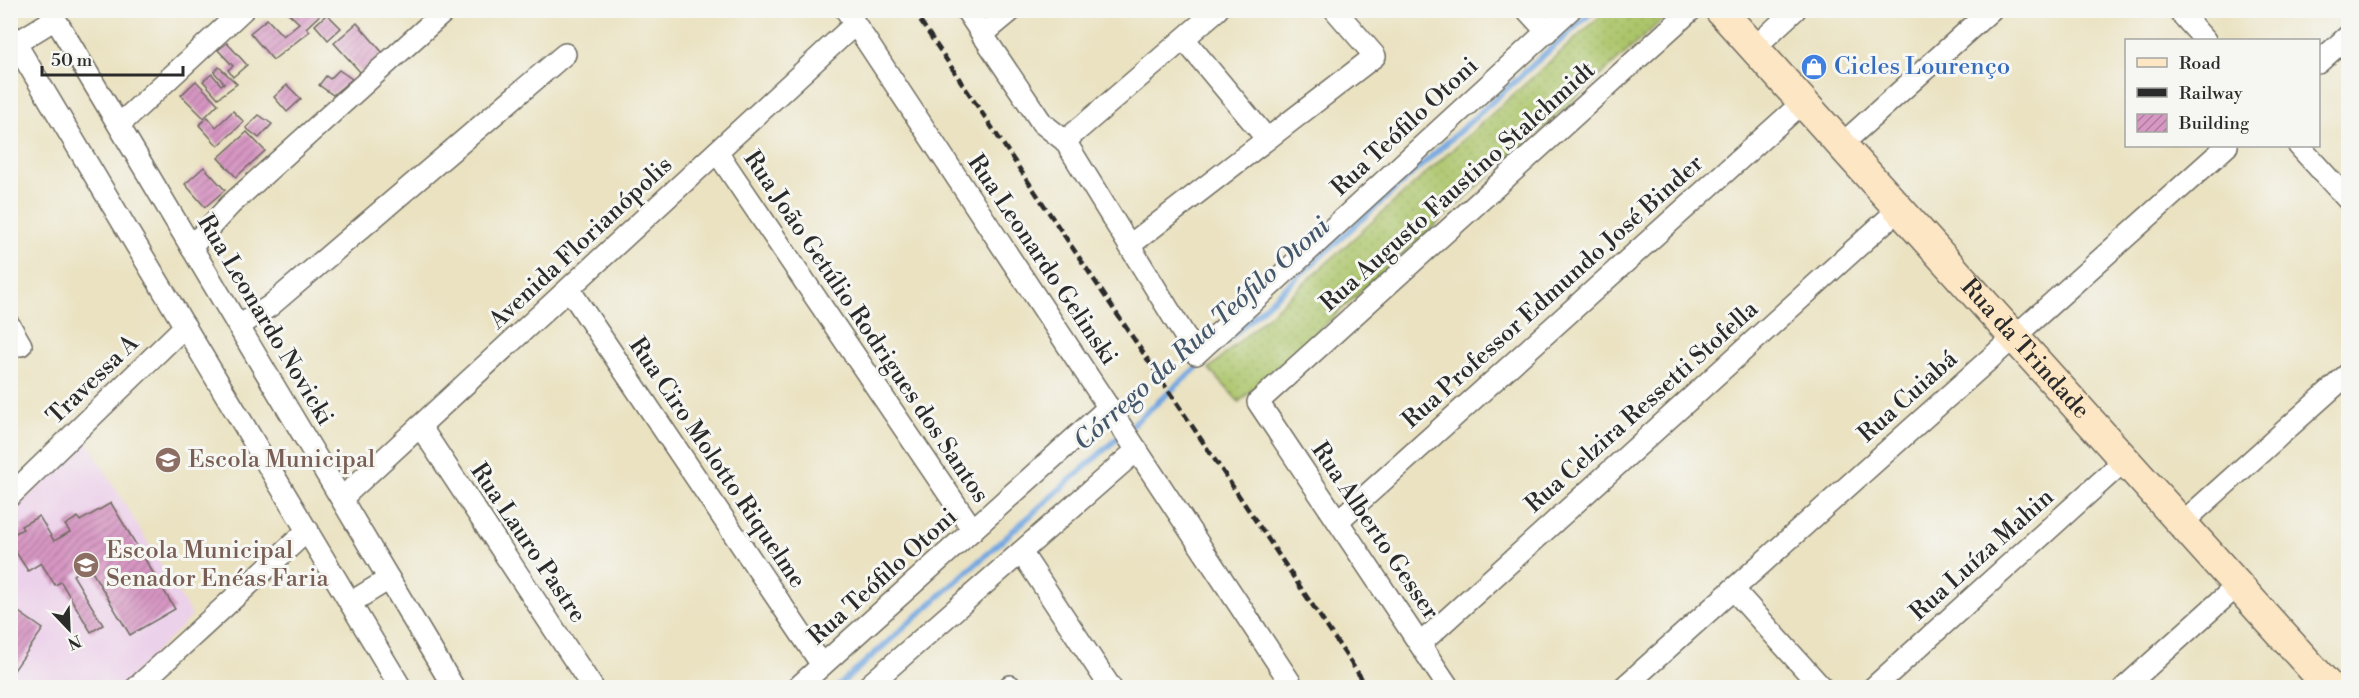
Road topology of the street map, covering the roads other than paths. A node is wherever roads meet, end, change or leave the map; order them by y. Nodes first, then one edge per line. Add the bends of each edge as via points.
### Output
1 (243, 10) edge
2 (446, 10) edge
3 (966, 10) edge
4 (1012, 10) edge
5 (1217, 10) edge
6 (1335, 10) edge
7 (1527, 10) edge
8 (1570, 10) edge
9 (1691, 10) edge
10 (1720, 10) edge
11 (1795, 10) edge
12 (1991, 10) edge
13 (2178, 10) edge
14 (52, 15) edge
15 (851, 17) edge
16 (1546, 32) junction
17 (982, 35) junction
18 (2349, 36) edge
19 (1184, 39) junction
20 (2204, 39) edge
21 (12, 43) edge
22 (1754, 48) junction
23 (565, 54) dead end
24 (2320, 62) edge
25 (1803, 102) junction
26 (118, 125) junction
27 (1267, 139) junction
28 (1065, 141) junction
29 (1841, 145) junction
30 (2226, 147) edge
31 (2300, 147) edge
32 (717, 153) junction
33 (2349, 200) edge
34 (1899, 209) junction
35 (1130, 245) junction
36 (191, 247) junction
37 (569, 289) junction
38 (10, 326) edge
39 (185, 326) junction
40 (239, 326) junction
41 (2014, 337) junction
42 (21, 345) dead end
43 (2349, 374) edge
44 (1258, 402) joint
45 (1112, 411) junction
46 (420, 426) junction
47 (1134, 444) junction
48 (2125, 460) junction
49 (10, 496) edge
50 (342, 498) junction
51 (1338, 520) junction
52 (2182, 523) junction
53 (308, 530) junction
54 (973, 530) junction
55 (1021, 552) junction
56 (389, 579) junction
57 (2238, 585) junction
58 (1733, 589) junction
59 (350, 603) junction
60 (1420, 644) junction
61 (822, 665) junction
62 (136, 687) edge
63 (401, 687) edge
64 (454, 687) edge
65 (593, 687) edge
66 (797, 687) edge
67 (866, 687) edge
68 (1111, 687) edge
69 (1294, 687) edge
70 (1449, 687) edge
71 (1623, 687) edge
72 (1822, 687) edge
73 (1872, 687) edge
74 (2124, 687) edge
75 (2330, 687) edge

1 - 26 street
2 - 36 street via 230,205
3 - 17 street
4 - 17 street
5 - 19 street
6 - 27 street via 1375,56
7 - 16 street
8 - 16 street, Rua Teófilo Otoni
9 - 44 street, Rua Augusto Faustino Stalchmidt
10 - 22 main road, Rua da Trindade
11 - 22 street
12 - 29 street
13 - 20 street
14 - 21 street
14 - 26 street, Rua Leonardo Novicki
15 - 32 street, Avenida Florianópolis
15 - 45 street, Rua Leonardo Gelinski
16 - 35 street, Rua Teófilo Otoni via 1196,354
17 - 28 street via 1042,123
18 - 24 street
19 - 27 street
19 - 28 street
21 - 39 street
22 - 25 main road, Rua da Trindade
23 - 40 street via 270,306
25 - 29 main road, Rua da Trindade
25 - 51 street, Rua Professor Edmundo José Binder
26 - 36 street, Rua Leonardo Novicki
27 - 35 street
28 - 35 street
29 - 34 main road, Rua da Trindade
30 - 41 street, Rua Cuiabá
31 - 33 street
32 - 37 street, Avenida Florianópolis
32 - 54 street, Rua João Getúlio Rodrigues dos Santos
34 - 41 main road, Rua da Trindade
34 - 60 street, Rua Celzira Ressetti Stofella
36 - 40 street, Rua Leonardo Novicki
37 - 46 street, Avenida Florianópolis
37 - 61 street, Rua Ciro Molotto Riquelme
38 - 42 street
39 - 49 street, Travessa A
39 - 53 street
40 - 50 street, Rua Leonardo Novicki
41 - 48 main road, Rua da Trindade
41 - 58 street, Rua Cuiabá
43 - 52 street
44 - 51 street, Rua Alberto Gesser
45 - 47 street, Rua Leonardo Gelinski
45 - 54 street, Rua Teófilo Otoni
46 - 50 street, Avenida Florianópolis
46 - 65 street, Rua Lauro Pastre
47 - 55 street
47 - 69 street, Rua Leonardo Gelinski
48 - 52 main road, Rua da Trindade
48 - 73 street, Rua Luíza Mahin
50 - 56 street, Rua Leonardo Novicki
51 - 60 street, Rua Alberto Gesser
52 - 57 main road, Rua da Trindade
53 - 59 street
53 - 62 street
54 - 61 street, Rua Teófilo Otoni
55 - 67 street
55 - 68 street
56 - 59 street
56 - 64 street, Rua Leonardo Novicki
57 - 74 street
57 - 75 main road, Rua da Trindade
58 - 71 street, Rua Cuiabá
58 - 72 street
59 - 63 street
60 - 70 street, Rua Alberto Gesser
61 - 66 street, Rua Teófilo Otoni

